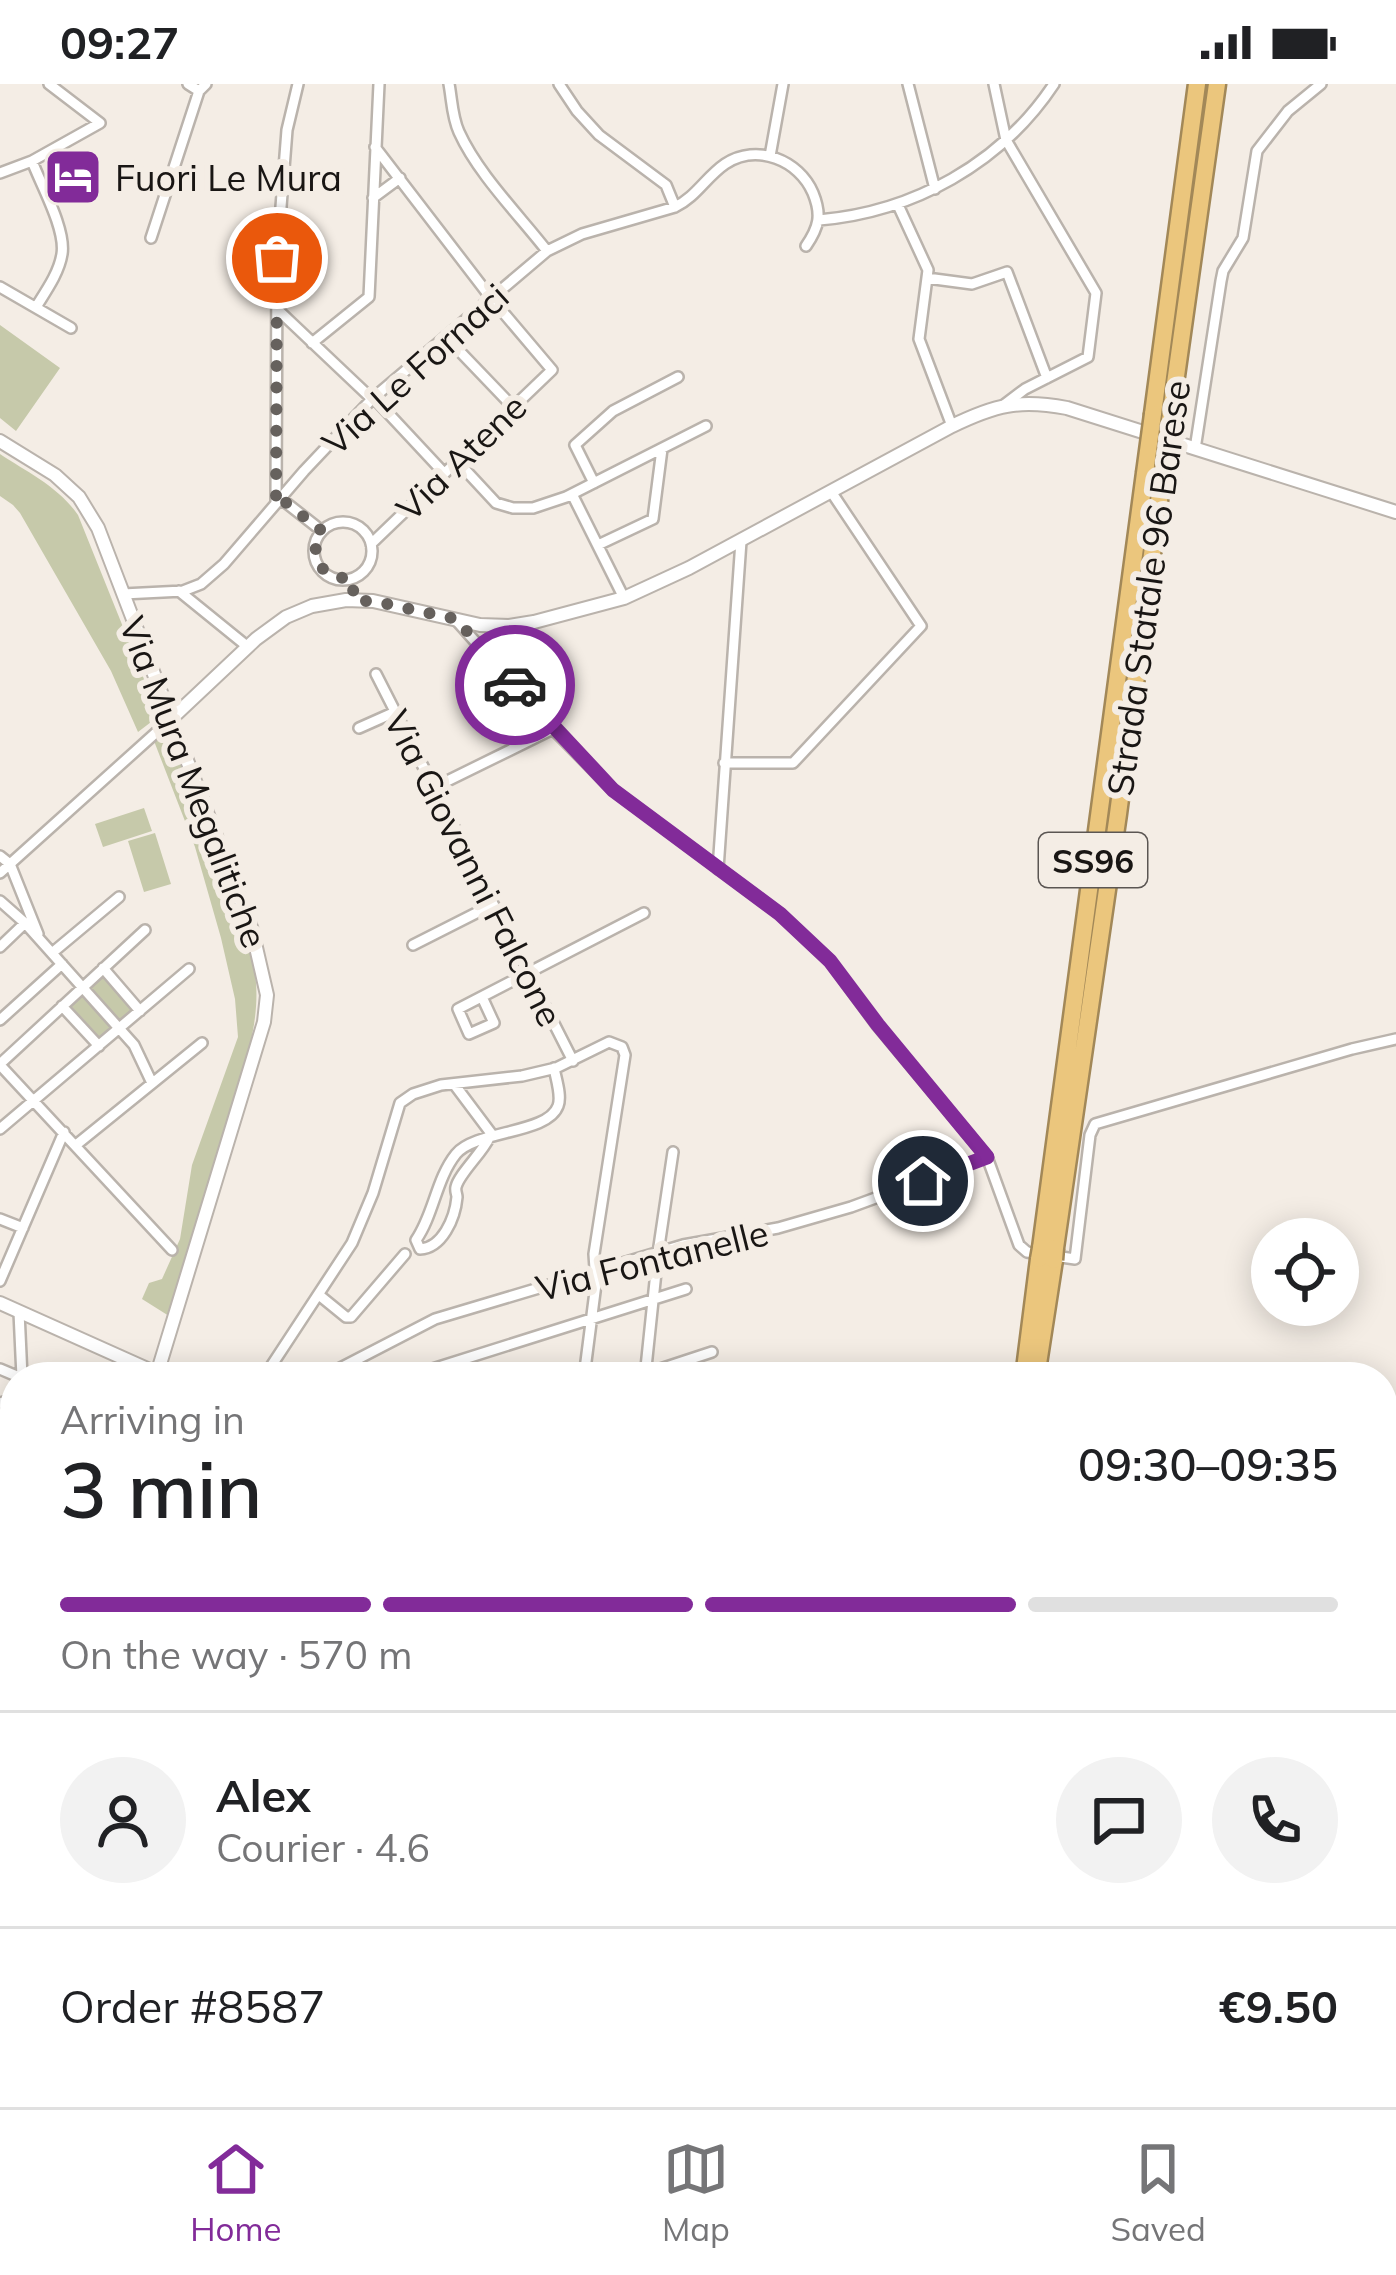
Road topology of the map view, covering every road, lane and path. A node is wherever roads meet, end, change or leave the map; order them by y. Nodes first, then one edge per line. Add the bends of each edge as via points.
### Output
1 (50, 84) edge
2 (298, 84) edge
3 (379, 84) edge
4 (449, 84) edge
5 (559, 84) edge
6 (783, 84) edge
7 (908, 84) edge
8 (994, 84) edge
9 (1054, 84) edge
10 (1197, 84) edge
11 (1217, 84) edge
12 (1321, 84) edge
13 (198, 86) edge
14 (1006, 140) junction
15 (375, 146) junction
16 (770, 156) junction
17 (32, 161) junction
18 (0, 173) edge
19 (400, 178) junction
20 (935, 189) junction
21 (373, 198) junction
22 (898, 205) junction
23 (675, 207) junction
24 (819, 220) junction
25 (151, 238) dead end
26 (806, 246) dead end
27 (548, 251) junction
28 (927, 278) junction
29 (0, 287) edge
30 (491, 298) junction
31 (36, 307) junction
32 (277, 309) junction
33 (71, 328) dead end
34 (446, 337) junction
35 (312, 343) junction
36 (678, 377) dead end
37 (1047, 378) junction
38 (373, 398) junction
39 (1006, 404) junction
40 (513, 407) junction
41 (1162, 416) junction
42 (706, 426) dead end
43 (952, 426) junction
44 (0, 441) edge
45 (662, 449) junction
46 (1195, 449) junction
47 (457, 461) junction
48 (445, 473) junction
49 (594, 483) junction
50 (832, 493) junction
51 (572, 494) junction
52 (278, 501) junction
53 (1396, 512) edge
54 (322, 531) junction
55 (741, 541) junction
56 (370, 544) junction
57 (598, 545) junction
58 (351, 578) junction
59 (179, 591) junction
60 (123, 594) junction
61 (624, 598) junction
62 (355, 601) junction
63 (456, 619) junction
64 (248, 647) junction
65 (376, 674) dead end
66 (394, 712) junction
67 (170, 720) junction
68 (359, 728) dead end
69 (553, 729) junction
70 (724, 763) junction
71 (434, 788) junction
72 (5, 860) edge
73 (718, 869) junction
74 (0, 873) edge
75 (119, 897) dead end
76 (0, 901) edge
77 (493, 905) junction
78 (644, 913) dead end
79 (25, 923) junction
80 (145, 930) dead end
81 (40, 939) junction
82 (412, 945) dead end
83 (0, 947) edge
84 (52, 953) junction
85 (62, 964) junction
86 (103, 968) junction
87 (189, 970) dead end
88 (527, 974) junction
89 (82, 987) junction
90 (482, 997) dead end
91 (62, 1006) junction
92 (140, 1011) junction
93 (0, 1020) edge
94 (119, 1028) junction
95 (1396, 1039) edge
96 (202, 1043) dead end
97 (99, 1046) junction
98 (573, 1061) junction
99 (0, 1064) edge
100 (554, 1068) junction
101 (152, 1083) junction
102 (454, 1084) junction
103 (34, 1100) junction
104 (0, 1129) edge
105 (64, 1132) junction
106 (491, 1137) junction
107 (76, 1145) junction
108 (673, 1152) dead end
109 (987, 1157) junction
110 (0, 1219) edge
111 (22, 1228) junction
112 (418, 1245) junction
113 (172, 1250) dead end
114 (658, 1253) junction
115 (1047, 1254) junction
116 (596, 1270) junction
117 (0, 1281) edge
118 (686, 1288) dead end
119 (319, 1294) junction
120 (653, 1299) junction
121 (0, 1303) edge
122 (19, 1312) junction
123 (593, 1317) junction
124 (712, 1352) dead end
125 (20, 1362) edge
126 (130, 1362) edge
127 (165, 1362) edge
128 (274, 1362) edge
129 (352, 1362) edge
130 (454, 1362) edge
131 (586, 1362) edge
132 (644, 1362) edge
133 (683, 1362) edge
134 (1027, 1362) edge
135 (1037, 1362) edge

1 - 17 street via 100,123
2 - 32 street via 287,130
3 - 15 street
4 - 27 street via 459,133
5 - 23 street via 599,135 666,185
6 - 16 street
7 - 20 street
8 - 14 street
9 - 14 street
10 - 41 highway, Strada Statale 96 Barese / SS96
11 - 41 highway, Strada Statale 96 Barese / SS96
12 - 46 street via 1258,151 1243,238 1223,271
13 - 25 street
14 - 20 street
14 - 37 street via 1096,293 1088,357
15 - 19 street
15 - 21 street
16 - 23 street via 731,160
16 - 24 street via 807,181
17 - 18 street
17 - 31 street via 63,251
19 - 21 street
19 - 30 street
20 - 22 street
21 - 35 street via 369,297
22 - 24 street
22 - 28 street
23 - 27 street, Via Le Fornaci
24 - 26 street
27 - 30 street, Via Le Fornaci
28 - 37 street via 972,284 1007,272
28 - 43 street via 919,339
29 - 31 street
30 - 34 street, Via Le Fornaci
30 - 40 street, Via Atene via 552,370
31 - 33 street
32 - 35 street
32 - 52 street
34 - 38 street, Via Le Fornaci
34 - 40 street
35 - 38 street
36 - 49 street via 614,411 574,445
37 - 39 street
38 - 48 street
38 - 52 street, Via Le Fornaci
39 - 43 street
39 - 46 street via 1066,408
40 - 47 street, Via Atene
41 - 115 highway, Strada Statale 96 Barese / SS96, bridge
42 - 45 street
43 - 50 street
44 - 60 street, Via Mura Megalitiche via 79,497
45 - 49 street
45 - 57 street via 652,519
46 - 53 street
47 - 48 street, Via Atene
47 - 51 street via 503,506 533,508
48 - 56 street, Via Atene
49 - 51 street
50 - 55 street
50 - 70 street via 921,626 793,764
51 - 57 street
52 - 54 street
52 - 59 street, Via Le Fornaci via 224,564
54 - 56 street via 347,522
54 - 58 street via 318,565 332,577
55 - 61 street
55 - 70 street
56 - 58 street via 367,567
57 - 61 street
58 - 62 street
59 - 60 street, Via Le Fornaci
59 - 64 street
60 - 67 street, Via Mura Megalitiche
61 - 63 street via 509,626
62 - 63 street
62 - 64 street via 286,617
63 - 69 street
64 - 67 street
65 - 66 street, Via Giovanni Falcone
66 - 68 street
66 - 71 street, Via Giovanni Falcone
67 - 72 street
67 - 127 street, Via Mura Megalitiche via 252,930 267,995
69 - 71 street
69 - 73 street via 613,790
70 - 73 street
71 - 77 street, Via Giovanni Falcone
72 - 74 street
72 - 81 street
73 - 109 street via 830,961
75 - 84 street
76 - 79 street
77 - 82 street
77 - 88 street, Via Giovanni Falcone
78 - 88 street
79 - 81 street
79 - 83 street
80 - 86 street
81 - 84 street
84 - 85 street
85 - 89 street
85 - 93 street
86 - 89 street
86 - 92 street
87 - 92 street
88 - 90 street
88 - 98 street, Via Giovanni Falcone
89 - 91 street
89 - 94 street
91 - 97 street
91 - 99 street
92 - 94 street
94 - 97 street
94 - 101 street
95 - 109 street via 1095,1124 1076,1259 1021,1248
96 - 101 street
97 - 103 street
98 - 100 street
98 - 116 street via 605,1042 624,1050
99 - 103 street
100 - 102 street
100 - 106 street via 555,1112
101 - 107 street
102 - 106 street
102 - 119 street via 400,1103 362,1224
103 - 104 street
103 - 105 street
105 - 107 street
105 - 111 street
106 - 112 street via 469,1144 446,1169
106 - 112 street via 458,1183 442,1238
107 - 113 street
108 - 114 street
109 - 114 street, Via Fontanelle via 851,1207
110 - 111 street
111 - 117 street
112 - 119 street via 351,1317
114 - 116 street, Via Fontanelle
114 - 120 street
115 - 134 highway, Strada Statale 96 Barese / SS96
115 - 135 highway, Strada Statale 96 Barese / SS96
116 - 123 street
116 - 129 street, Via Fontanelle via 435,1319
118 - 120 street
119 - 128 street
120 - 123 street
120 - 132 street
121 - 122 street
122 - 125 street
122 - 126 street
123 - 130 street
123 - 131 street
124 - 133 street

